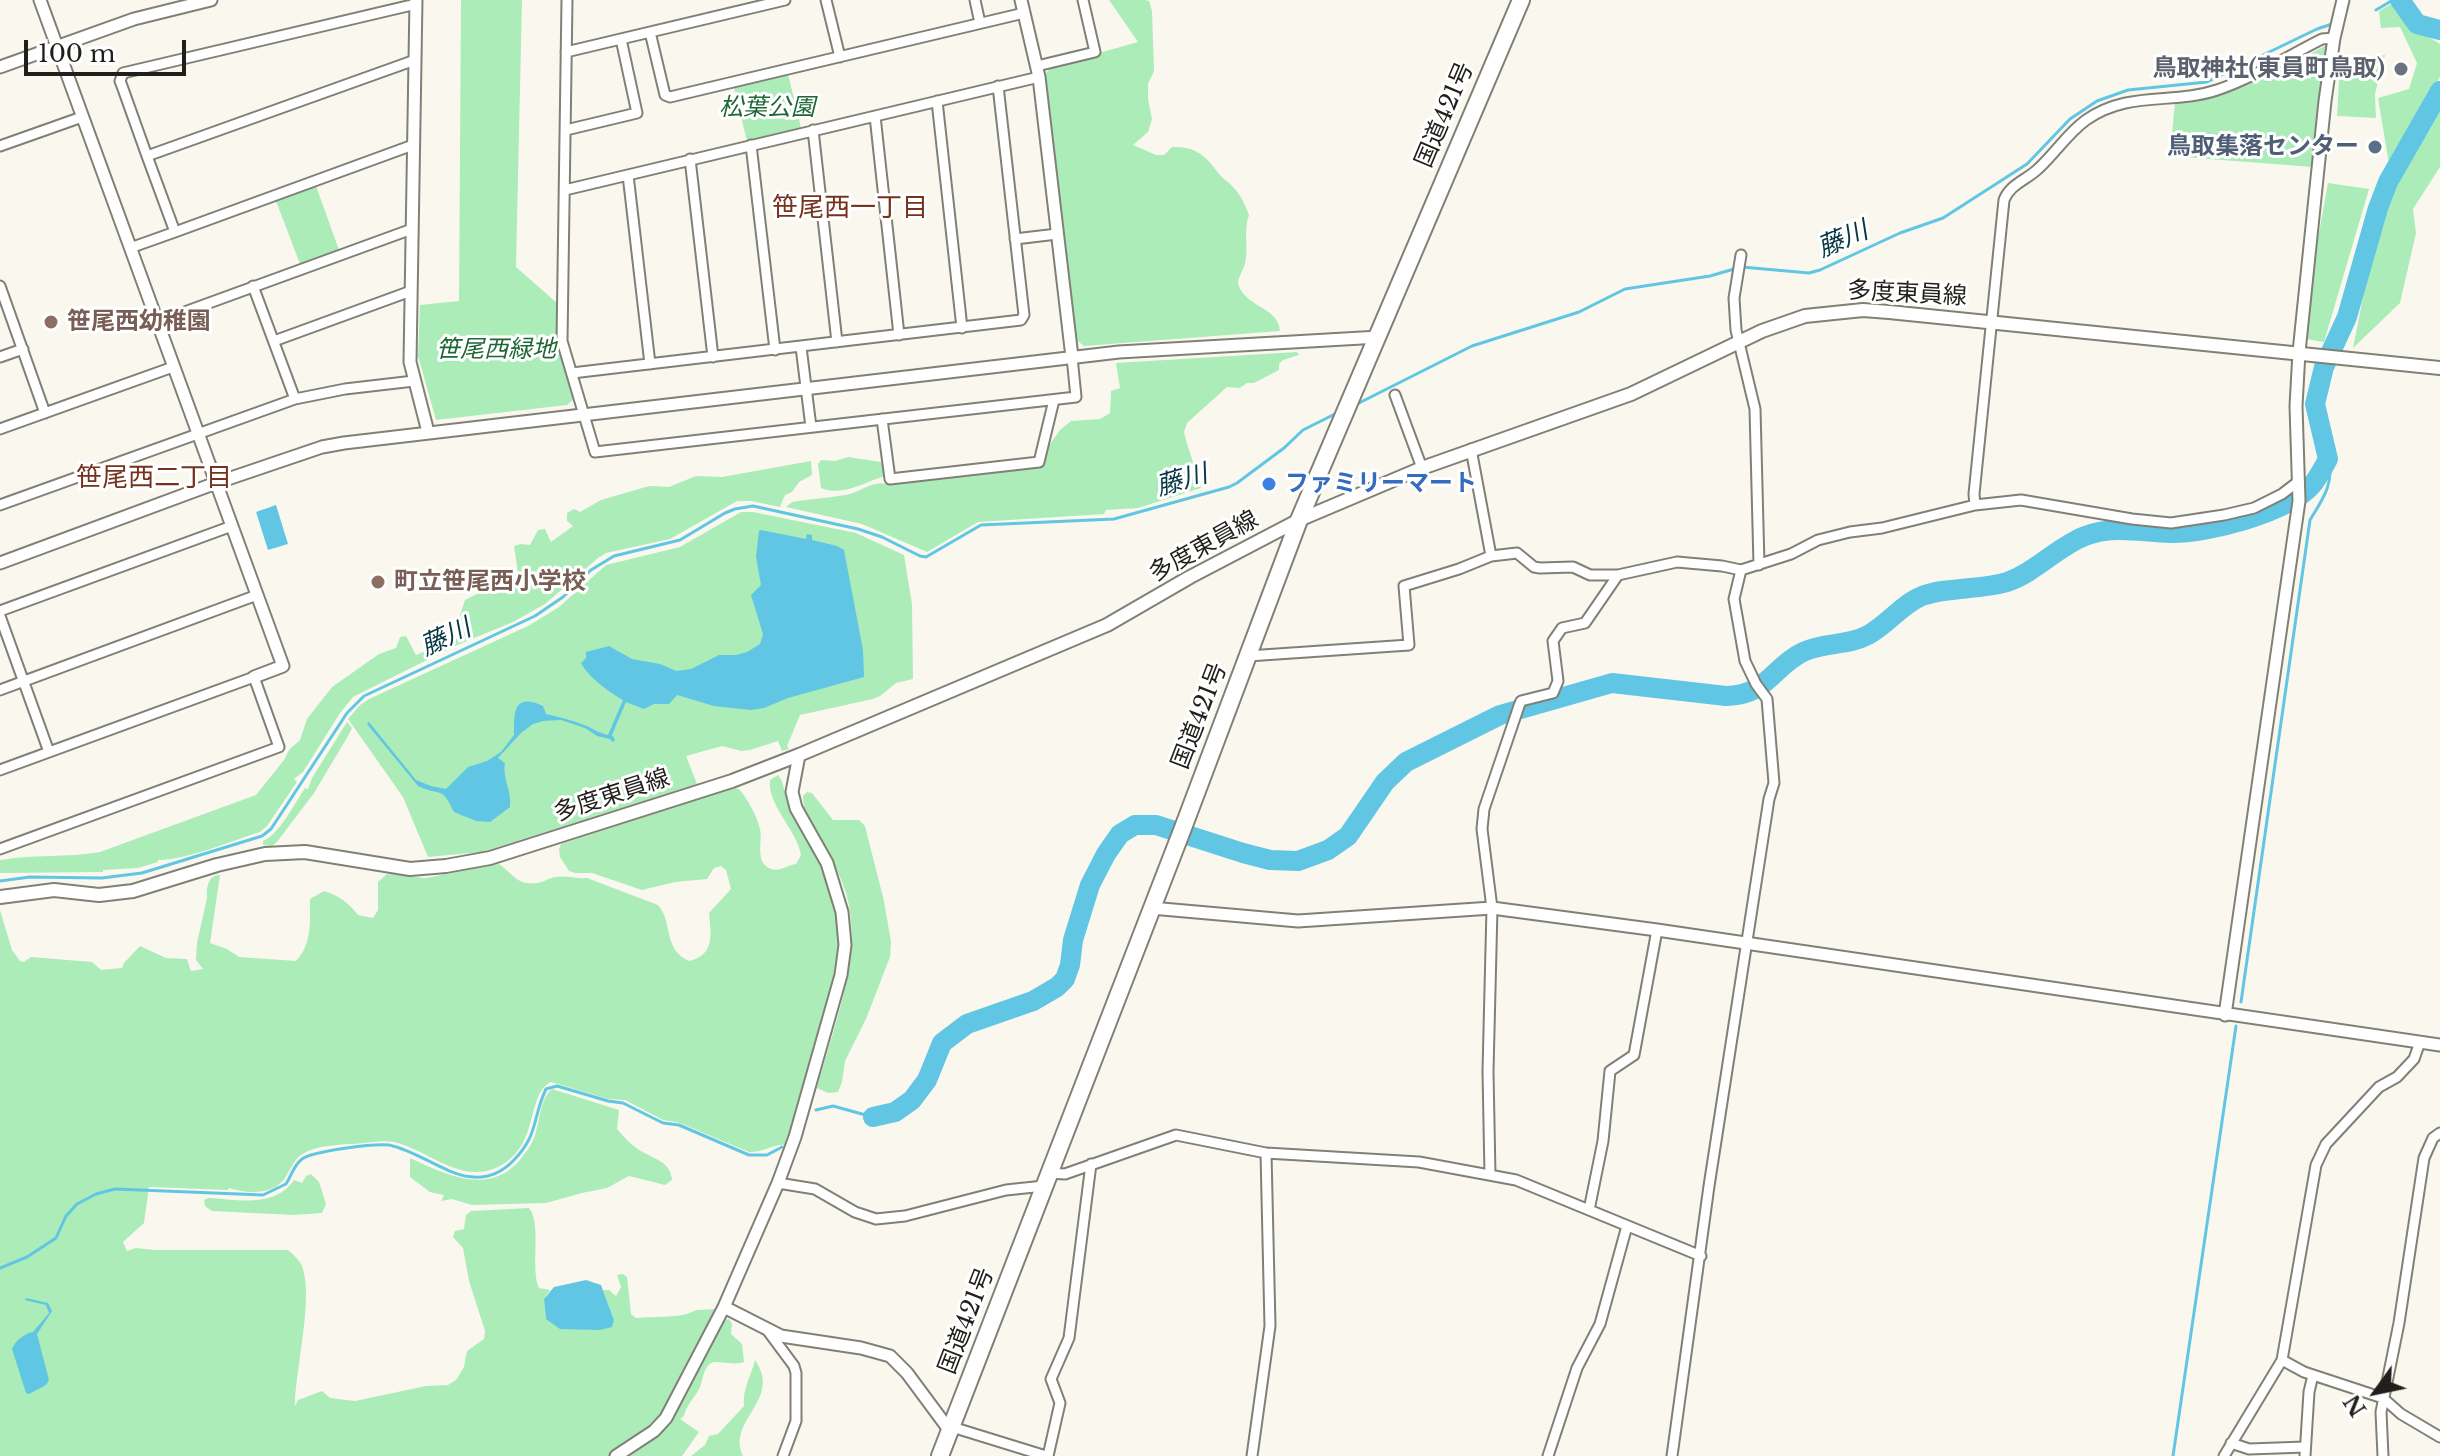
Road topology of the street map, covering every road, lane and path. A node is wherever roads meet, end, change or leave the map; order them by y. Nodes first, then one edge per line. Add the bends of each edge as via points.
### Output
1 (40, 0) edge
2 (211, 0) edge
3 (567, 0) edge
4 (826, 0) edge
5 (975, 0) edge
6 (1021, 0) edge
7 (1083, 0) edge
8 (1521, 0) edge
9 (778, 1) edge
10 (416, 2) edge
11 (2344, 4) edge
12 (1024, 13) junction
13 (980, 23) junction
14 (650, 32) junction
15 (2334, 35) junction
16 (621, 39) junction
17 (57, 46) junction
18 (566, 52) junction
19 (840, 57) junction
20 (415, 60) junction
21 (0, 67) edge
22 (1038, 72) junction
23 (998, 86) junction
24 (937, 101) junction
25 (875, 116) junction
26 (82, 117) junction
27 (566, 130) junction
28 (813, 130) junction
29 (413, 145) junction
30 (751, 145) junction
31 (0, 146) edge
32 (147, 156) junction
33 (690, 159) junction
34 (628, 175) junction
35 (565, 190) junction
36 (412, 229) junction
37 (175, 232) junction
38 (1057, 234) junction
39 (1015, 239) junction
40 (130, 248) junction
41 (1740, 257) dead end
42 (0, 286) edge
43 (253, 286) junction
44 (411, 291) junction
45 (1992, 321) junction
46 (157, 322) junction
47 (962, 328) junction
48 (899, 335) junction
49 (1379, 337) junction
50 (274, 341) junction
51 (837, 342) junction
52 (1737, 342) junction
53 (801, 347) junction
54 (23, 349) junction
55 (775, 350) junction
56 (2306, 353) junction
57 (0, 357) edge
58 (713, 357) junction
59 (1072, 357) junction
60 (650, 364) junction
61 (173, 367) junction
62 (2440, 368) edge
63 (572, 373) junction
64 (414, 381) junction
65 (806, 388) junction
66 (1395, 395) dead end
67 (295, 399) junction
68 (1054, 400) junction
69 (45, 413) junction
70 (583, 414) junction
71 (882, 419) junction
72 (811, 427) junction
73 (0, 429) edge
74 (428, 432) junction
75 (198, 434) junction
76 (1471, 449) junction
77 (1422, 468) junction
78 (216, 483) junction
79 (2299, 484) junction
80 (0, 505) edge
81 (1975, 505) junction
82 (1299, 520) junction
83 (232, 526) junction
84 (1491, 556) junction
85 (0, 563) edge
86 (1759, 565) junction
87 (1741, 570) junction
88 (1618, 575) junction
89 (257, 595) junction
90 (0, 614) edge
91 (1248, 656) junction
92 (254, 677) junction
93 (24, 682) junction
94 (0, 690) edge
95 (49, 752) junction
96 (799, 755) junction
97 (0, 770) edge
98 (0, 849) edge
99 (0, 897) edge
100 (1151, 908) junction
101 (1492, 908) junction
102 (1657, 930) junction
103 (1747, 944) junction
104 (2225, 1015) junction
105 (2420, 1042) junction
106 (2440, 1045) edge
107 (2440, 1133) edge
108 (1266, 1153) junction
109 (1091, 1164) junction
110 (1490, 1175) junction
111 (1047, 1180) junction
112 (778, 1183) junction
113 (1589, 1210) junction
114 (1627, 1226) junction
115 (1701, 1256) junction
116 (724, 1307) junction
117 (768, 1331) junction
118 (2282, 1360) junction
119 (2313, 1375) junction
120 (2383, 1398) junction
121 (951, 1429) junction
122 (2440, 1437) edge
123 (2231, 1443) junction
124 (2305, 1452) edge
125 (616, 1456) edge
126 (783, 1456) edge
127 (940, 1456) edge
128 (1047, 1456) edge
129 (1252, 1456) edge
130 (1548, 1456) edge
131 (1672, 1456) edge
132 (2224, 1456) edge
133 (2383, 1456) edge

1 - 17 street
2 - 17 street
3 - 18 street
4 - 19 street
5 - 13 street
6 - 12 street
7 - 22 street via 1095,52
8 - 49 highway, 国道421号
9 - 14 street
10 - 20 street
10 - 32 street via 123,73 120,81
11 - 15 street
12 - 13 street
12 - 22 street
13 - 19 street
14 - 16 street
14 - 19 street via 665,95 670,97
15 - 45 street via 2219,90 2112,105 2071,131 2037,170 2007,190
15 - 56 street
16 - 18 street
16 - 27 street via 637,113
17 - 21 street
17 - 26 street
18 - 27 street
20 - 29 street
20 - 32 street
22 - 23 street
22 - 38 street
23 - 24 street
23 - 39 street
24 - 25 street
24 - 47 street
25 - 28 street
25 - 48 street
26 - 31 street
26 - 40 street
27 - 35 street
28 - 30 street
28 - 51 street
29 - 36 street
29 - 37 street
30 - 33 street
30 - 55 street
32 - 37 street
33 - 34 street
33 - 58 street
34 - 35 street
34 - 60 street
35 - 63 street via 562,341
36 - 43 street
36 - 44 street
37 - 40 street
38 - 39 street
38 - 59 street
39 - 47 street via 1023,317
40 - 46 street
41 - 52 street via 1734,298
42 - 54 street
43 - 46 street
43 - 50 street
44 - 50 street
44 - 64 street
45 - 52 main road, 多度東員線 via 1835,311 1805,316
45 - 56 main road, 多度東員線
45 - 81 street
46 - 61 street
47 - 48 street
48 - 51 street
49 - 59 street
49 - 82 highway, 国道421号
50 - 67 street
51 - 53 street
52 - 76 main road, 多度東員線 via 1631,394
52 - 86 street via 1755,409
53 - 55 street
53 - 65 street
54 - 57 street
54 - 69 street
55 - 58 street
56 - 62 main road, 多度東員線
56 - 79 street via 2296,406
58 - 60 street
59 - 65 street
59 - 68 street via 1077,396
60 - 63 street
61 - 69 street
61 - 75 street
63 - 70 street
64 - 67 street
64 - 74 street
65 - 70 street
65 - 72 street
66 - 77 street
67 - 75 street
68 - 71 street
68 - 71 street via 1039,462 905,478 890,479
69 - 73 street
70 - 72 street via 595,452
70 - 74 street
71 - 72 street
74 - 78 street via 322,447
75 - 78 street
75 - 80 street
76 - 77 main road, 多度東員線
76 - 84 street
77 - 82 main road, 多度東員線
78 - 83 street
78 - 85 street
79 - 81 street via 2254,508 2171,523 2021,500
79 - 104 street
81 - 86 street via 1818,540
82 - 91 highway, 国道421号
82 - 96 main road, 多度東員線 via 1107,625
83 - 89 street
83 - 90 street
84 - 88 street via 1517,553 1534,567
84 - 91 street via 1404,586 1409,645
86 - 87 street
87 - 88 street via 1677,562
87 - 103 street via 1734,599 1745,661 1767,699 1774,783
88 - 101 street via 1585,623 1562,628 1553,641 1558,681 1553,693 1519,706 1484,809
89 - 92 street via 283,666
89 - 93 street
90 - 93 street
91 - 100 highway, 国道421号
92 - 95 street
92 - 98 street via 279,747
93 - 94 street
93 - 95 street
95 - 97 street
96 - 99 main road, 多度東員線 via 504,854 446,866 410,869 305,852 265,854 133,891 99,895 54,890
96 - 112 street via 792,792 836,885 845,945 804,1108
100 - 101 street via 1298,921
100 - 111 highway, 国道421号
101 - 102 street
101 - 110 street
102 - 103 street
102 - 113 street via 1634,1055 1610,1071
103 - 104 street
103 - 115 street
104 - 105 street
105 - 106 street
105 - 118 street via 2414,1059 2379,1087 2326,1144 2316,1165
107 - 120 street via 2424,1158
108 - 109 street via 1176,1135
108 - 110 street via 1419,1162
108 - 129 street via 1270,1326
109 - 111 street
109 - 128 street via 1069,1338 1051,1379 1060,1403
110 - 113 street
111 - 112 street via 876,1219 815,1189
111 - 121 highway, 国道421号
112 - 116 street
113 - 114 street
114 - 115 street
114 - 130 street via 1600,1324 1577,1368
115 - 131 street
116 - 117 street
116 - 125 street via 666,1418
117 - 121 street via 890,1356
117 - 126 street via 796,1373 796,1421
118 - 119 street
118 - 123 street
119 - 120 street
119 - 124 street
120 - 122 street
120 - 133 street
121 - 127 highway, 国道421号
121 - 128 street
123 - 124 street
123 - 132 street

